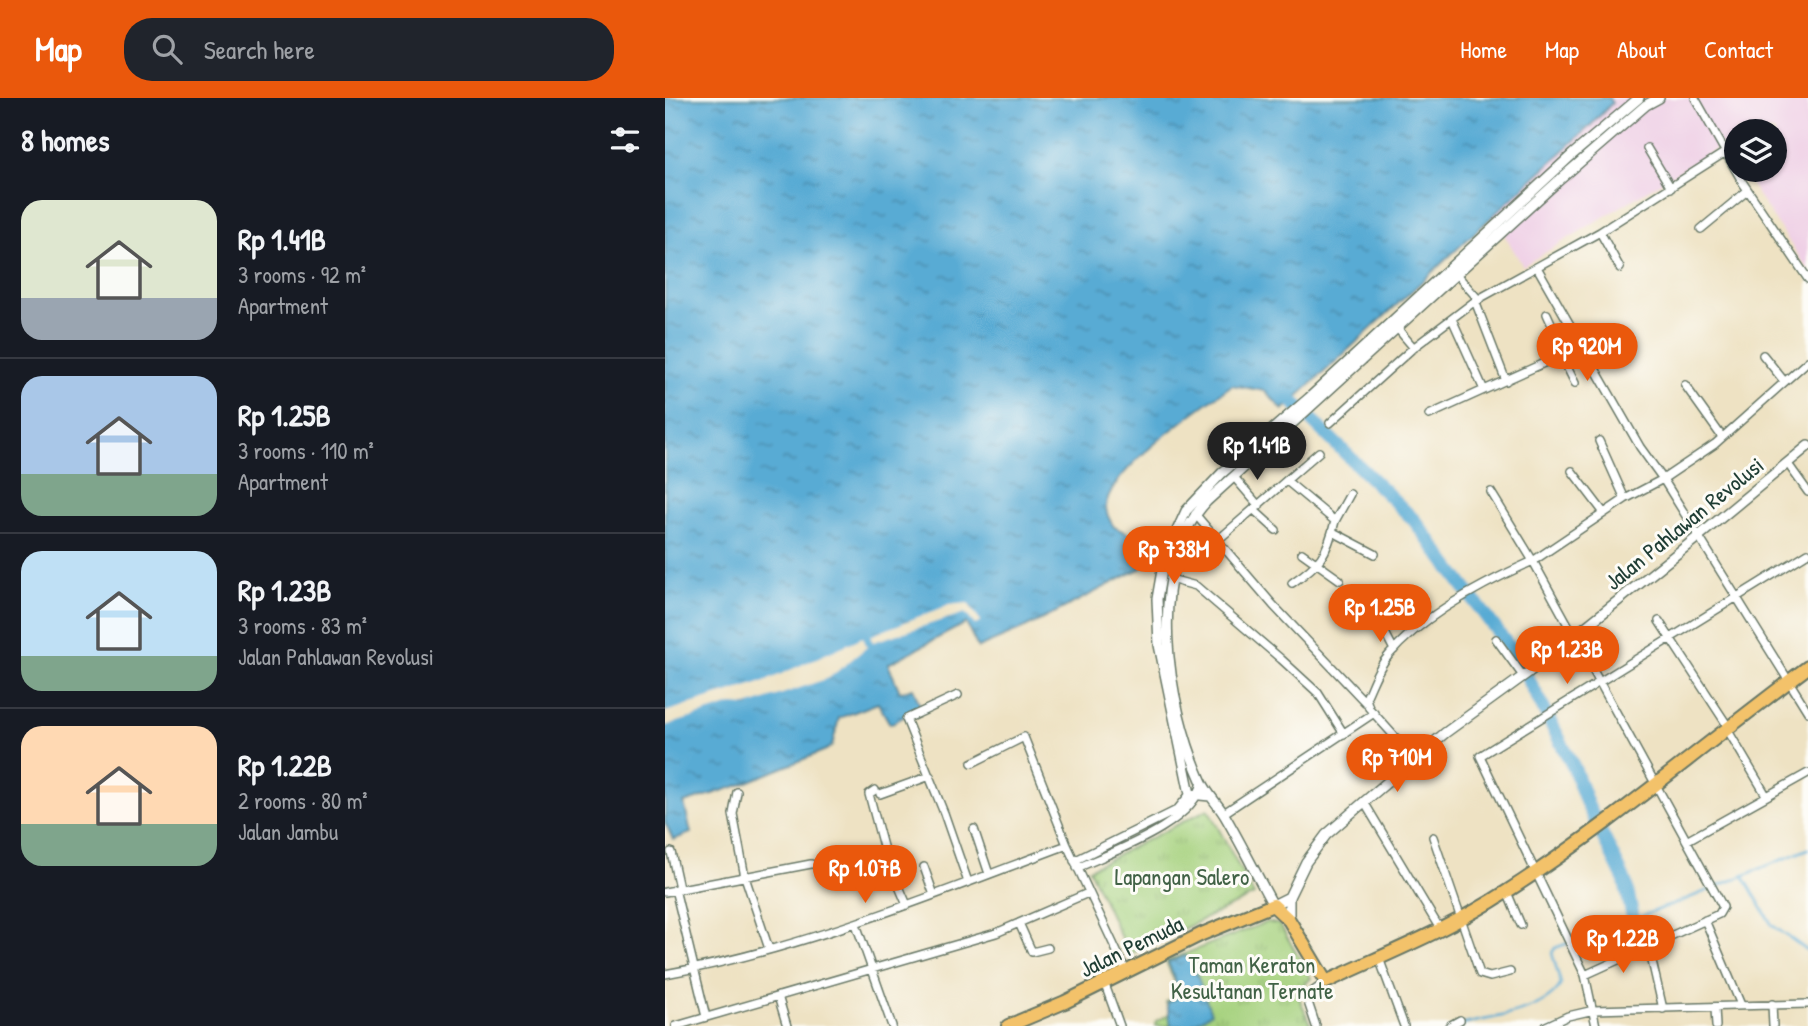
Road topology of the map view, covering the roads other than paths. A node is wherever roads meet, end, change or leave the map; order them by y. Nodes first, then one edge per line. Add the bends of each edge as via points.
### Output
1 (1639, 98) edge
2 (1659, 98) edge
3 (1695, 98) edge
4 (1647, 148) dead end
5 (1724, 153) joint
6 (1742, 182) edge
7 (1745, 187) junction
8 (1671, 188) junction
9 (1701, 229) dead end
10 (1600, 232) junction
11 (1620, 268) dead end
12 (1538, 269) junction
13 (1458, 276) junction
14 (1808, 279) edge
15 (1477, 299) junction
16 (1547, 314) dead end
17 (1452, 319) junction
18 (1397, 328) junction
19 (1582, 346) junction
20 (1414, 348) junction
21 (1563, 354) junction
22 (1763, 355) dead end
23 (1808, 361) edge
24 (1506, 380) junction
25 (1784, 381) junction
26 (1575, 383) dead end
27 (1685, 385) dead end
28 (1484, 390) junction
29 (1311, 402) junction
30 (1429, 415) dead end
31 (1292, 418) junction
32 (1330, 423) dead end
33 (1722, 437) junction
34 (1599, 441) dead end
35 (1808, 446) edge
36 (1319, 452) dead end
37 (1787, 464) junction
38 (1572, 471) dead end
39 (1234, 477) junction
40 (1663, 479) junction
41 (1288, 482) junction
42 (1492, 492) dead end
43 (1808, 492) edge
44 (1350, 494) dead end
45 (1204, 497) junction
46 (1625, 499) junction
47 (1257, 508) junction
48 (1195, 513) junction
49 (1604, 513) junction
50 (1335, 521) junction
51 (1276, 530) dead end
52 (1333, 532) junction
53 (1699, 536) junction
54 (1218, 540) junction
55 (1302, 553) dead end
56 (1808, 553) edge
57 (1375, 554) dead end
58 (1533, 561) junction
59 (1317, 566) junction
60 (1168, 574) junction
61 (1340, 580) dead end
62 (1292, 583) dead end
63 (1739, 598) junction
64 (1377, 617) dead end
65 (1659, 621) dead end
66 (1575, 633) junction
67 (1496, 639) dead end
68 (1670, 639) junction
69 (1394, 650) junction
70 (1808, 667) edge
71 (1526, 674) junction
72 (1788, 681) junction
73 (1600, 682) junction
74 (958, 695) dead end
75 (1366, 702) junction
76 (1808, 712) edge
77 (1374, 713) junction
78 (1728, 729) junction
79 (1344, 734) junction
80 (1414, 758) junction
81 (972, 764) dead end
82 (1808, 774) edge
83 (930, 776) junction
84 (1202, 782) junction
85 (1657, 783) junction
86 (737, 792) dead end
87 (1195, 795) junction
88 (1766, 795) junction
89 (1210, 796) junction
90 (1364, 802) junction
91 (1224, 814) junction
92 (974, 829) dead end
93 (1433, 838) dead end
94 (1688, 840) junction
95 (1067, 845) junction
96 (671, 852) dead end
97 (885, 854) junction
98 (837, 860) dead end
99 (810, 863) dead end
100 (1076, 865) junction
101 (924, 867) dead end
102 (1535, 873) junction
103 (989, 874) junction
104 (745, 877) junction
105 (968, 882) junction
106 (677, 889) junction
107 (665, 892) edge
108 (1507, 892) junction
109 (1088, 893) junction
110 (934, 895) junction
111 (1289, 897) junction
112 (907, 905) junction
113 (1273, 905) junction
114 (1461, 918) junction
115 (1289, 920) junction
116 (1705, 920) junction
117 (1019, 923) junction
118 (856, 924) junction
119 (1521, 925) dead end
120 (1440, 929) junction
121 (1048, 948) dead end
122 (1649, 948) junction
123 (769, 949) junction
124 (1379, 958) junction
125 (695, 968) junction
126 (872, 969) junction
127 (1126, 971) junction
128 (1510, 972) dead end
129 (665, 974) edge
130 (1585, 975) junction
131 (1104, 982) junction
132 (1326, 982) junction
133 (778, 996) junction
134 (1772, 1004) junction
135 (1808, 1004) edge
136 (1741, 1005) junction
137 (1715, 1008) junction
138 (1663, 1009) junction
139 (1594, 1010) junction
140 (706, 1017) junction
141 (1460, 1020) dead end
142 (676, 1026) edge
143 (709, 1026) edge
144 (787, 1026) edge
145 (892, 1026) edge
146 (1008, 1026) edge
147 (1120, 1026) edge
148 (1316, 1026) edge
149 (1404, 1026) edge
150 (1449, 1026) edge
151 (1546, 1026) edge
152 (1596, 1026) edge
153 (1716, 1026) edge
154 (1773, 1026) edge

1 - 29 street
2 - 13 street
3 - 5 street
4 - 8 street
5 - 8 street
6 - 7 street
7 - 9 street
7 - 14 street
8 - 10 street
10 - 11 street
10 - 12 street
12 - 15 street
12 - 19 street
13 - 15 street
13 - 18 street
15 - 17 street
15 - 24 street
16 - 21 street
17 - 20 street
17 - 28 street
18 - 20 street
18 - 29 street
19 - 21 street
19 - 40 street
20 - 32 street
21 - 24 street
21 - 26 street
22 - 25 street
23 - 25 street
24 - 28 street
25 - 33 street
27 - 33 street
28 - 30 street
29 - 31 street
31 - 39 street
31 - 45 street
33 - 40 street
34 - 46 street
35 - 37 street, Jalan Pahlawan Revolusi
36 - 41 street
37 - 43 street
37 - 53 street, Jalan Pahlawan Revolusi
38 - 49 street
39 - 45 street
39 - 47 street
40 - 46 street
40 - 53 street
41 - 47 street
41 - 50 street
42 - 58 street
44 - 50 street
45 - 48 street
45 - 60 street via 1175,530
46 - 49 street
47 - 51 street
47 - 54 street
48 - 54 street
48 - 60 street
49 - 58 street
50 - 52 street
52 - 57 street
52 - 59 street
53 - 63 street
53 - 66 street, Jalan Pahlawan Revolusi
54 - 75 street
55 - 59 street
56 - 63 street
58 - 66 street
58 - 69 street via 1473,590
59 - 61 street
59 - 62 street
60 - 79 street via 1202,591 1281,659 1318,693
60 - 84 street via 1173,672 1185,734
60 - 87 street via 1157,599 1159,645
63 - 68 street
63 - 72 street
64 - 69 street
65 - 68 street
66 - 71 street, Jalan Pahlawan Revolusi
66 - 73 street
67 - 71 street
68 - 73 street
68 - 78 street
69 - 75 street via 1375,677
70 - 72 highway
71 - 80 street, Jalan Pahlawan Revolusi
72 - 76 street
72 - 78 highway
73 - 85 street
73 - 102 street via 1480,756
74 - 83 street via 906,719
75 - 77 street
77 - 79 street
77 - 80 street
78 - 85 highway
78 - 88 street
79 - 91 street
80 - 90 street, Jalan Pahlawan Revolusi
81 - 95 street via 1024,737
82 - 88 street
83 - 97 street via 869,794
83 - 105 street
84 - 87 street
84 - 89 street
85 - 94 street
85 - 102 highway
86 - 104 street via 733,814
87 - 89 street
87 - 100 street via 1182,815
88 - 94 street
89 - 91 street
90 - 111 street, Jalan Pahlawan Revolusi via 1313,850
90 - 120 street
91 - 113 street
92 - 103 street
93 - 114 street
94 - 116 street via 1723,907
95 - 100 street
95 - 103 street
96 - 106 street
97 - 98 street
97 - 112 street
99 - 104 street
100 - 109 street
101 - 110 street
102 - 108 highway
102 - 130 street
103 - 105 street
104 - 106 street
104 - 123 street
105 - 110 street
106 - 107 street
106 - 125 street
108 - 114 highway
108 - 119 street
109 - 117 street
109 - 127 street
110 - 112 street
111 - 113 street
111 - 115 street
112 - 118 street
113 - 115 highway
113 - 127 highway, Jalan Pemuda
114 - 120 highway
114 - 128 street via 1480,974 1490,977
115 - 132 highway
116 - 122 street
116 - 136 street
117 - 121 street via 1032,952
117 - 126 street
118 - 123 street
118 - 126 street
120 - 124 highway
122 - 130 street
122 - 138 street
123 - 125 street
124 - 132 highway
124 - 149 street
125 - 129 street
125 - 140 street
126 - 133 street
126 - 145 street
127 - 131 highway, Jalan Pemuda
130 - 139 street
131 - 146 highway, Jalan Pemuda
131 - 147 street
132 - 148 street via 1306,996
133 - 140 street
133 - 144 street
134 - 135 street
134 - 136 street
134 - 154 street
136 - 137 street
137 - 138 street
137 - 153 street
138 - 139 street
139 - 151 street
139 - 152 street
140 - 142 street
140 - 143 street
141 - 150 street

